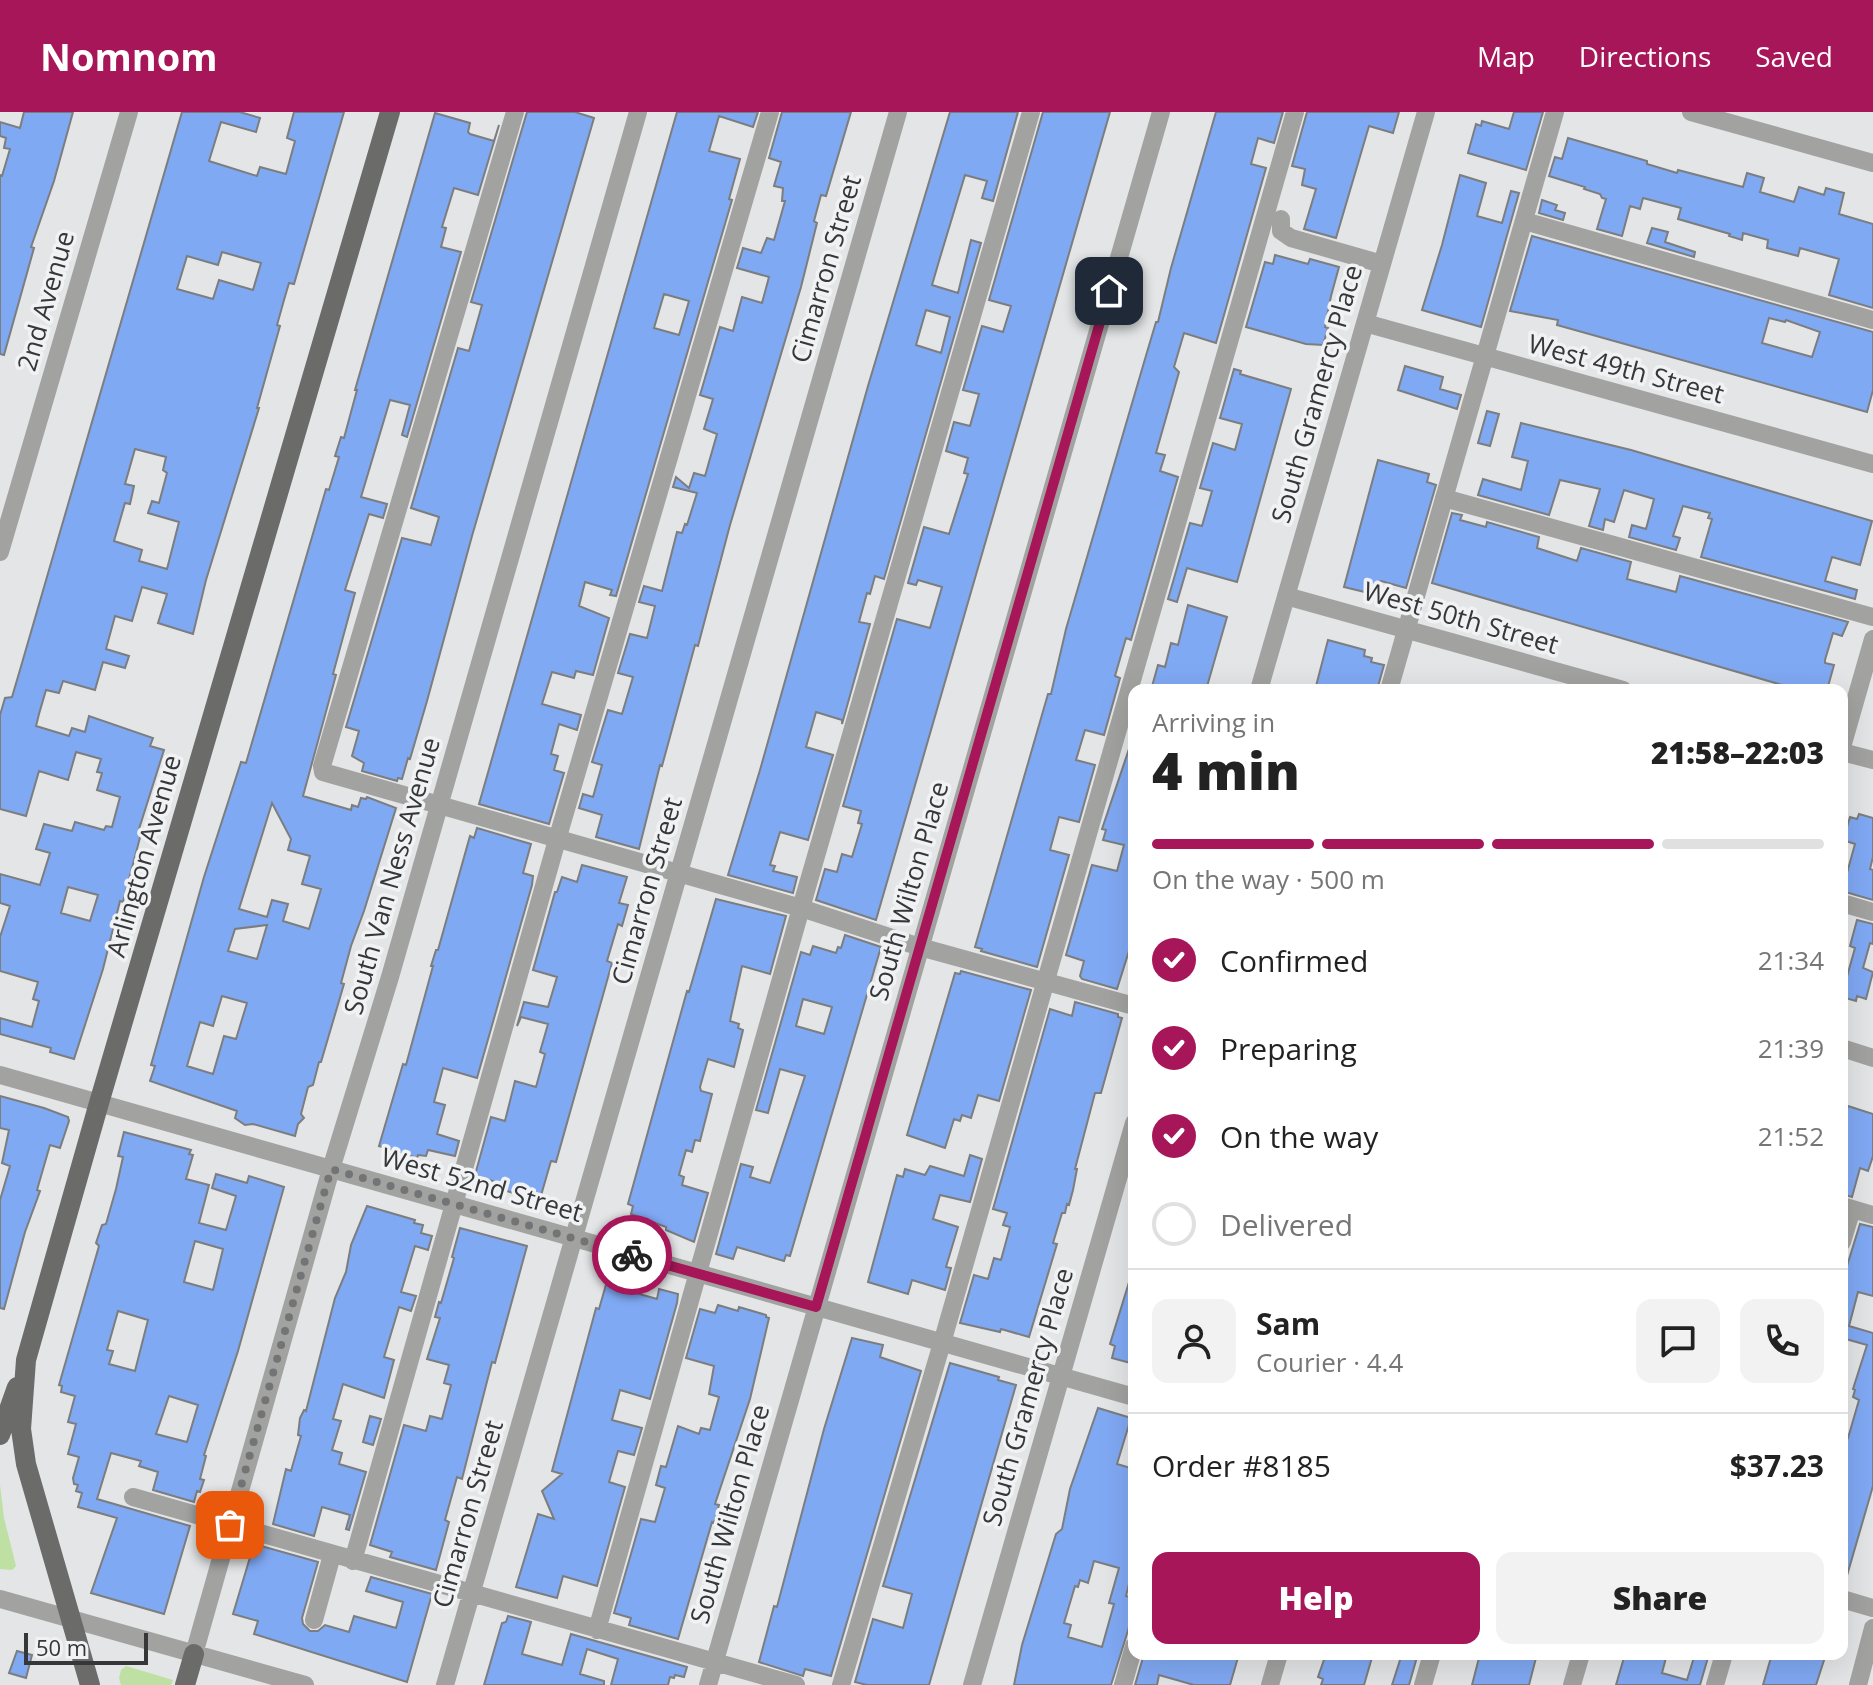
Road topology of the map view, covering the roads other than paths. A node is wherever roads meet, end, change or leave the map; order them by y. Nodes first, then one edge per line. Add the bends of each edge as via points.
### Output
1 (129, 112) edge
2 (390, 112) edge
3 (515, 112) edge
4 (638, 112) edge
5 (770, 112) edge
6 (898, 112) edge
7 (1031, 112) edge
8 (1161, 112) edge
9 (1295, 112) edge
10 (1426, 112) edge
11 (1555, 112) edge
12 (1691, 112) edge
13 (1873, 163) edge
14 (1281, 219) dead end
15 (1524, 221) junction
16 (1382, 264) junction
17 (1873, 320) edge
18 (1365, 323) junction
19 (1485, 357) junction
20 (1873, 464) edge
21 (1444, 498) junction
22 (0, 552) edge
23 (1286, 596) junction
24 (1873, 617) edge
25 (1406, 629) junction
26 (1873, 639) edge
27 (1131, 684) edge
28 (1261, 684) edge
29 (1391, 684) edge
30 (1602, 684) edge
31 (1128, 693) edge
32 (1848, 728) edge
33 (1848, 751) edge
34 (1873, 760) edge
35 (439, 806) junction
36 (557, 840) junction
37 (679, 874) junction
38 (1848, 905) edge
39 (801, 908) junction
40 (1873, 912) edge
41 (920, 947) junction
42 (1045, 982) junction
43 (1128, 1004) edge
44 (1848, 1050) edge
45 (1873, 1058) edge
46 (0, 1075) edge
47 (99, 1103) junction
48 (1128, 1144) edge
49 (331, 1169) junction
50 (456, 1205) junction
51 (1848, 1208) edge
52 (1873, 1215) edge
53 (574, 1238) junction
54 (698, 1274) junction
55 (816, 1307) junction
56 (942, 1343) junction
57 (26, 1360) junction
58 (1061, 1376) junction
59 (1128, 1395) edge
60 (0, 1435) edge
61 (133, 1497) dead end
62 (230, 1525) junction
63 (332, 1555) junction
64 (353, 1561) junction
65 (472, 1594) junction
66 (0, 1599) edge
67 (1848, 1601) edge
68 (1873, 1608) edge
69 (72, 1619) junction
70 (314, 1620) dead end
71 (1873, 1628) edge
72 (597, 1630) junction
73 (194, 1654) junction
74 (1130, 1660) edge
75 (1277, 1660) edge
76 (1430, 1660) edge
77 (1579, 1660) edge
78 (1722, 1660) edge
79 (715, 1661) junction
80 (90, 1685) edge
81 (185, 1685) edge
82 (305, 1685) edge
83 (445, 1685) edge
84 (708, 1685) edge
85 (796, 1685) edge
86 (841, 1685) edge
87 (972, 1685) edge
88 (1123, 1685) edge
89 (1270, 1685) edge
90 (1423, 1685) edge
91 (1572, 1685) edge
92 (1715, 1685) edge
93 (1858, 1685) edge

1 - 22 street, 2nd Avenue
2 - 47 main road, Arlington Avenue
3 - 35 street via 322,766 326,774
4 - 35 street, South Van Ness Avenue
5 - 36 street
6 - 37 street, Cimarron Street
7 - 39 street
8 - 41 street, South Wilton Place
9 - 27 street
10 - 16 street, South Gramercy Place
11 - 15 street
12 - 13 street
14 - 16 street via 1281,231 1291,238
15 - 17 street
15 - 19 street
16 - 18 street, South Gramercy Place
18 - 19 street, West 49th Street
18 - 23 street, South Gramercy Place
19 - 20 street, West 49th Street
19 - 21 street
21 - 24 street
21 - 25 street
23 - 25 street, West 50th Street
23 - 28 street, South Gramercy Place
25 - 29 street
25 - 30 street, West 50th Street
26 - 32 street
31 - 42 street
33 - 34 street
35 - 36 street
35 - 49 street, South Van Ness Avenue
36 - 37 street
36 - 50 street
37 - 39 street
37 - 53 street, Cimarron Street
38 - 40 street
39 - 41 street
39 - 54 street
41 - 42 street
41 - 55 street, South Wilton Place
42 - 43 street
42 - 56 street
44 - 45 street
46 - 47 street, West 52nd Street
47 - 49 street, West 52nd Street
47 - 57 main road, Arlington Avenue
48 - 58 street, South Gramercy Place
49 - 50 street, West 52nd Street
49 - 62 street, South Van Ness Avenue
50 - 53 street, West 52nd Street
50 - 64 street
51 - 52 street
53 - 54 street, West 52nd Street
53 - 65 street, Cimarron Street
54 - 55 street, West 52nd Street
54 - 72 street
55 - 56 street, West 52nd Street
55 - 79 street, South Wilton Place
56 - 58 street, West 52nd Street
56 - 86 street
57 - 60 main road
57 - 69 main road, Arlington Avenue via 21,1429 26,1464
58 - 59 street, West 52nd Street
58 - 87 street, South Gramercy Place
61 - 62 street
62 - 63 street
62 - 73 street, South Van Ness Avenue
63 - 64 street
63 - 70 street
64 - 65 street
65 - 72 street
65 - 83 street, Cimarron Street
66 - 69 street
67 - 68 street
69 - 73 street
69 - 80 main road
71 - 93 street
72 - 79 street
73 - 81 main road
73 - 82 street
74 - 88 street
75 - 89 street
76 - 90 street
77 - 91 street
78 - 92 street
79 - 84 street, South Wilton Place
79 - 85 street

